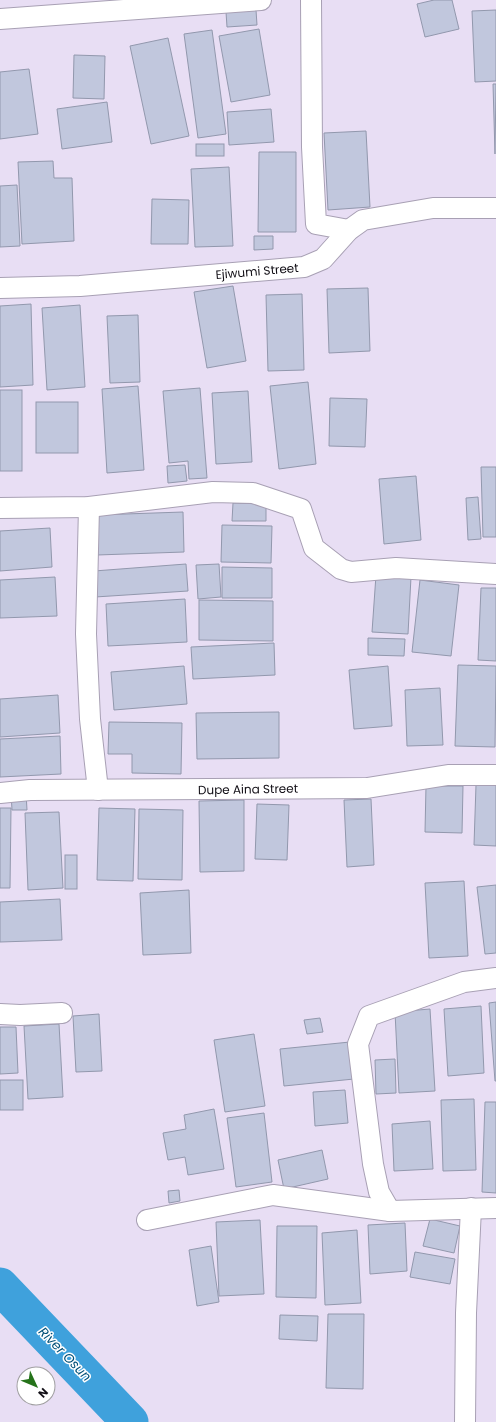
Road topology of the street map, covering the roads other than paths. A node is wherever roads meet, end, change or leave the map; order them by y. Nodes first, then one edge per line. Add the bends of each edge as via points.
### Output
1 (261, 0) edge
2 (311, 0) edge
3 (0, 19) edge
4 (496, 208) edge
5 (349, 230) junction
6 (0, 288) edge
7 (89, 507) junction
8 (0, 508) edge
9 (496, 574) edge
10 (496, 775) edge
11 (98, 790) junction
12 (0, 793) edge
13 (496, 978) edge
14 (62, 1013) dead end
15 (0, 1014) edge
16 (471, 1208) junction
17 (496, 1208) edge
18 (390, 1211) junction
19 (147, 1220) dead end
20 (465, 1422) edge

1 - 3 street
2 - 5 street via 312,148 316,224
4 - 5 street, Ejiwumi Street via 433,208 363,220
5 - 6 street, Ejiwumi Street via 323,259 304,267 80,286
7 - 8 street
7 - 9 street via 212,492 253,493 301,509 314,548 330,562 346,571 396,568
7 - 11 street via 86,634 90,719
10 - 11 street, Dupe Aina Street via 448,775 367,788
11 - 12 street, Dupe Aina Street via 30,790
13 - 18 street via 464,982 369,1016 358,1044 373,1164 379,1192
14 - 15 street via 20,1016
16 - 17 street
16 - 18 street
16 - 20 street via 466,1313
18 - 19 street via 273,1195

